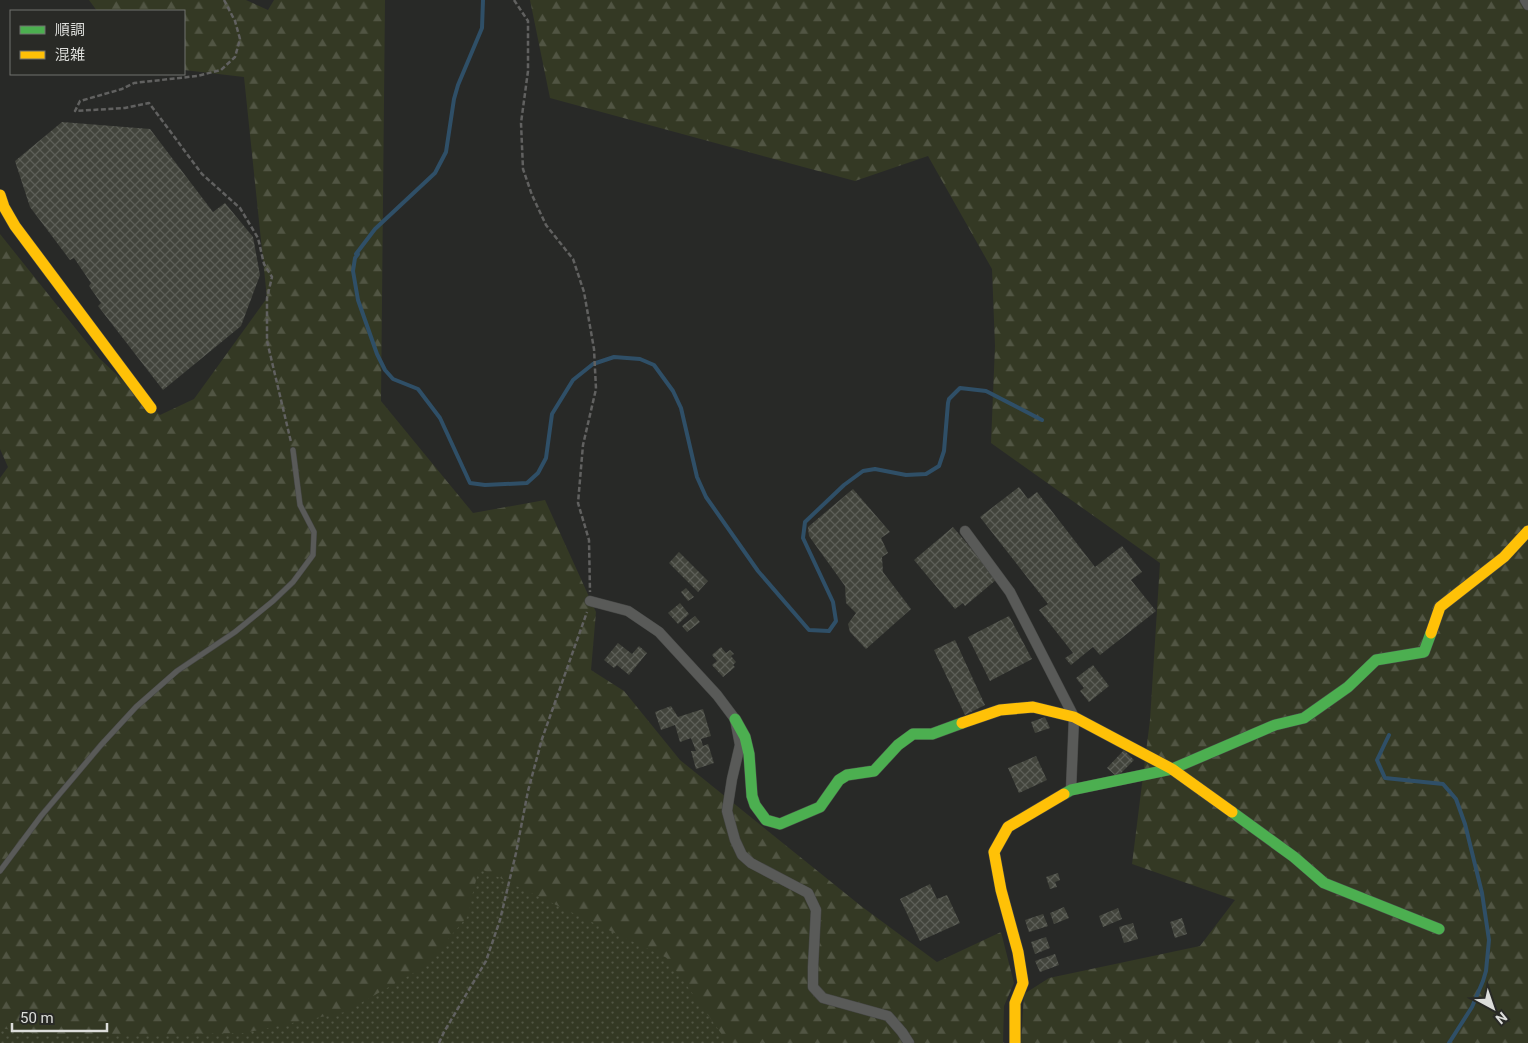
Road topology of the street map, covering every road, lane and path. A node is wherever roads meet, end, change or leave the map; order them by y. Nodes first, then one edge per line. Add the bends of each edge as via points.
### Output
1 (224, 0) edge
2 (514, 0) edge
3 (1526, 0) edge
4 (1528, 5) edge
5 (0, 195) edge
6 (151, 408) dead end
7 (293, 450) joint
8 (965, 531) dead end
9 (1528, 531) edge
10 (590, 601) junction
11 (1074, 717) junction
12 (735, 719) junction
13 (1172, 769) junction
14 (1071, 790) junction
15 (0, 871) edge
16 (1439, 929) dead end
17 (439, 1043) edge
18 (909, 1043) edge
19 (1015, 1043) edge

1 - 7 path via 240,40 235,57 221,70 134,83 80,101 76,111 149,103 202,174 240,208 258,238 264,264 272,277 267,298 268,341
2 - 10 path via 528,21 528,71 521,123 523,169 546,225 572,259 584,292 594,349 596,389 583,445 578,503 589,540
3 - 4 street
5 - 6 street via 15,226
7 - 15 lane via 300,505 314,532 313,555 273,601 235,632 177,671 136,707 41,816
8 - 11 street via 1010,592
9 - 13 street via 1504,557 1440,607 1424,652 1376,660 1348,687 1304,718 1275,725
10 - 12 street via 628,611 659,632
10 - 17 path via 542,739 500,920 486,961
11 - 12 street via 1033,707 1000,710 932,734 913,734 874,771 847,775 839,780 820,807 780,824 766,820 755,805 750,754
11 - 13 street
11 - 14 street
12 - 18 street via 740,745 727,811 742,855 808,893 816,910 813,987 823,998 888,1016
13 - 14 street
13 - 16 street via 1294,857 1324,883
14 - 19 street via 1008,826 994,852 1023,983 1014,1003

